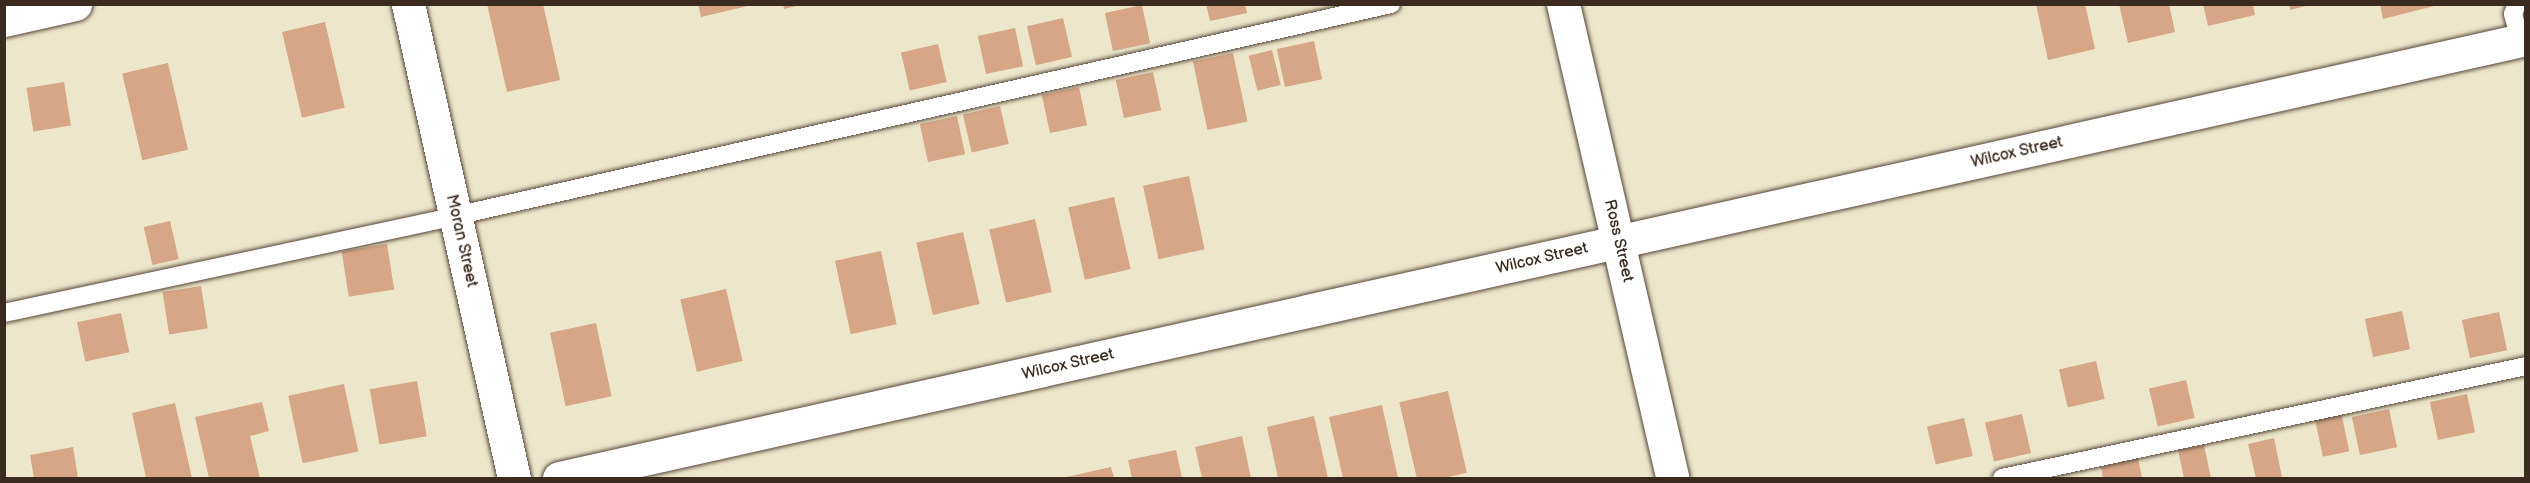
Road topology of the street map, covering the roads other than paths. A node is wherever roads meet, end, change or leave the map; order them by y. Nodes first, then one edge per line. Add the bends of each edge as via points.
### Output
1 (75, 4) edge
2 (408, 4) edge
3 (1391, 4) edge
4 (1563, 4) edge
5 (2517, 4) edge
6 (4, 20) edge
7 (2523, 40) edge
8 (455, 216) junction
9 (1618, 242) junction
10 (4, 313) edge
11 (2526, 366) edge
12 (514, 478) edge
13 (559, 478) edge
14 (1672, 478) edge
15 (2002, 478) edge

1 - 6 street
2 - 8 street, Moran Street
3 - 8 lane
4 - 9 street, Ross Street
5 - 7 lane via 2513,14
7 - 9 street, Wilcox Street
8 - 10 lane
8 - 12 street, Moran Street
9 - 13 street, Wilcox Street
9 - 14 street, Ross Street
11 - 15 lane

